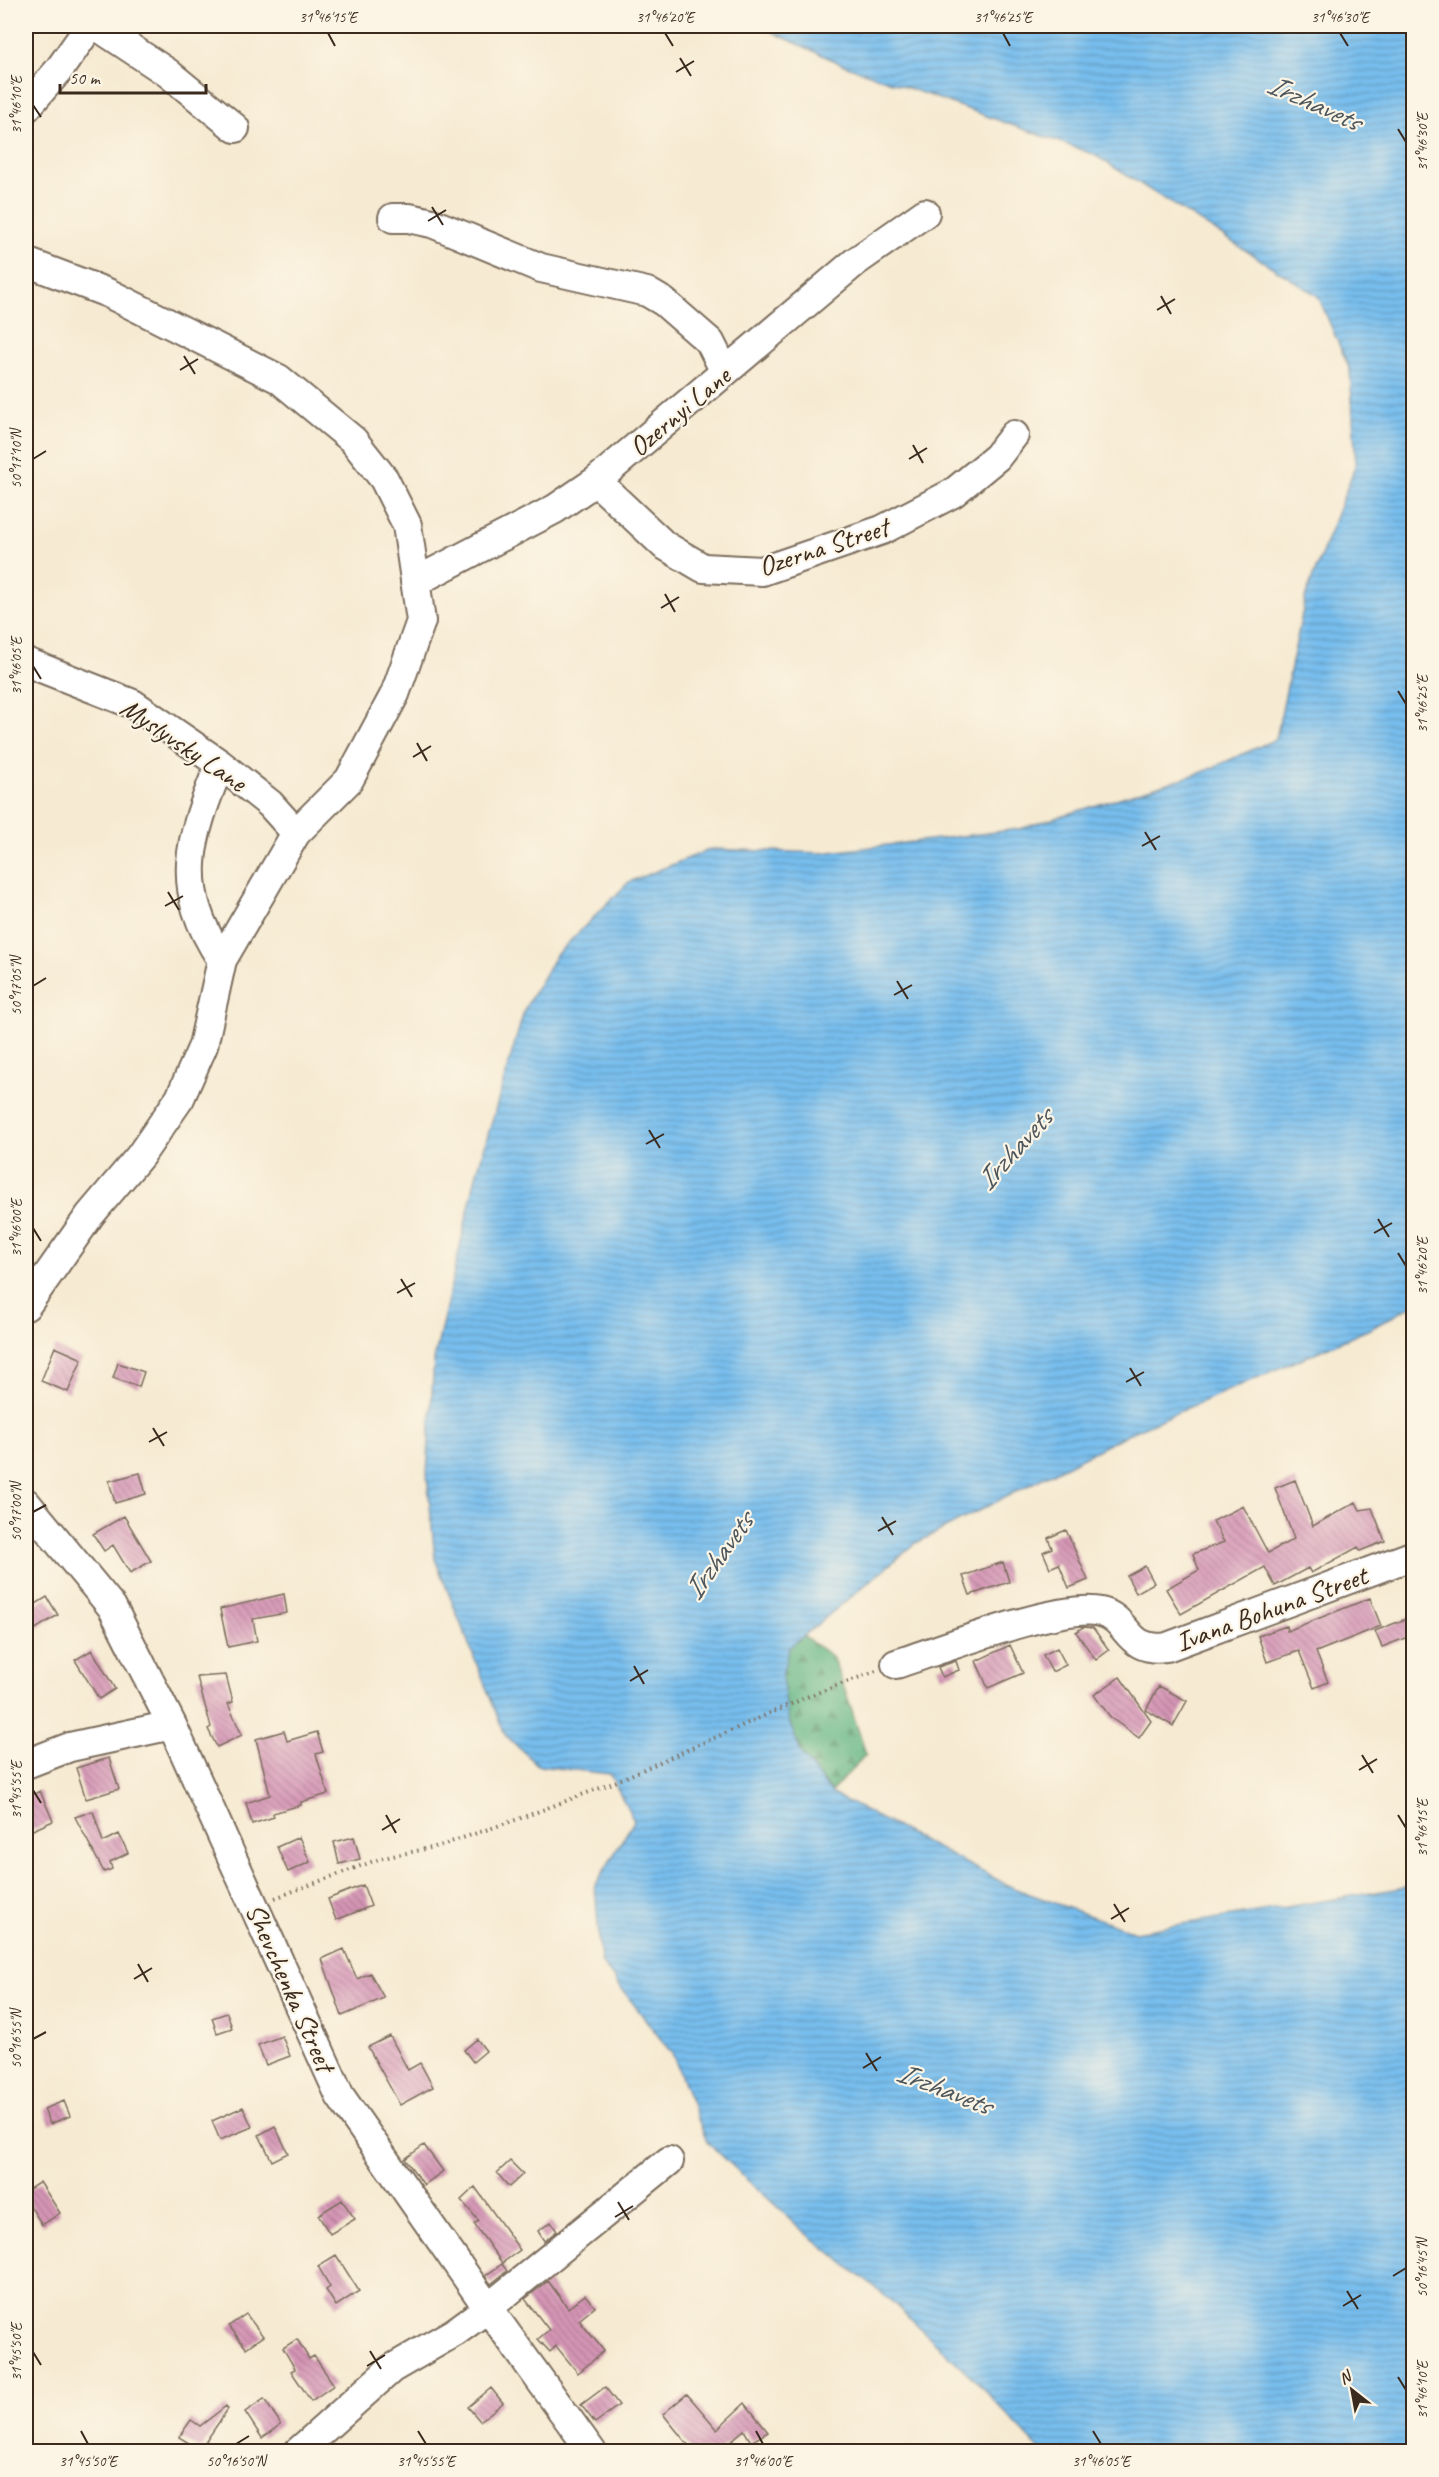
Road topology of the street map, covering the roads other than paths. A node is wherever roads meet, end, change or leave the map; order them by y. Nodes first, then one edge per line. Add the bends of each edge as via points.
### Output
1 (90, 26) edge
2 (97, 26) edge
3 (26, 108) edge
4 (235, 128) dead end
5 (926, 213) dead end
6 (393, 218) dead end
7 (26, 262) edge
8 (724, 372) junction
9 (1014, 435) dead end
10 (596, 481) junction
11 (415, 582) junction
12 (26, 662) edge
13 (220, 764) junction
14 (296, 833) junction
15 (222, 960) junction
16 (26, 1306) edge
17 (26, 1503) edge
18 (1413, 1555) edge
19 (896, 1664) road end
20 (172, 1725) junction
21 (26, 1764) edge
22 (669, 2161) dead end
23 (488, 2308) junction
24 (298, 2451) edge
25 (592, 2451) edge

1 - 3 street
2 - 4 street via 168,73
5 - 8 street, Ozernyi Lane via 855,262
6 - 8 street via 432,223 541,268 648,292 710,342
7 - 11 street via 108,293 279,379 353,440 384,480 407,525
8 - 10 street, Ozernyi Lane
9 - 10 street, Ozerna Street via 996,457 953,493 882,530 762,571 703,568 663,545
10 - 11 street, Ozernyi Lane via 555,509
11 - 14 street via 421,621 395,694 350,780
12 - 13 street, Myslyvsky Lane via 133,704
13 - 14 street, Myslyvsky Lane via 270,804
13 - 15 street via 198,818 188,873 203,932
14 - 15 street
15 - 16 street via 203,1046 180,1098
17 - 20 street, Shevchenka Street via 112,1607
18 - 19 street, Ivana Bohuna Street via 1167,1647 1153,1649 1140,1645 1104,1612 1089,1611 1048,1616
20 - 21 street via 70,1747
20 - 23 street, Shevchenka Street via 340,2096
22 - 23 street
23 - 24 street via 391,2369
23 - 25 street, Shevchenka Street

